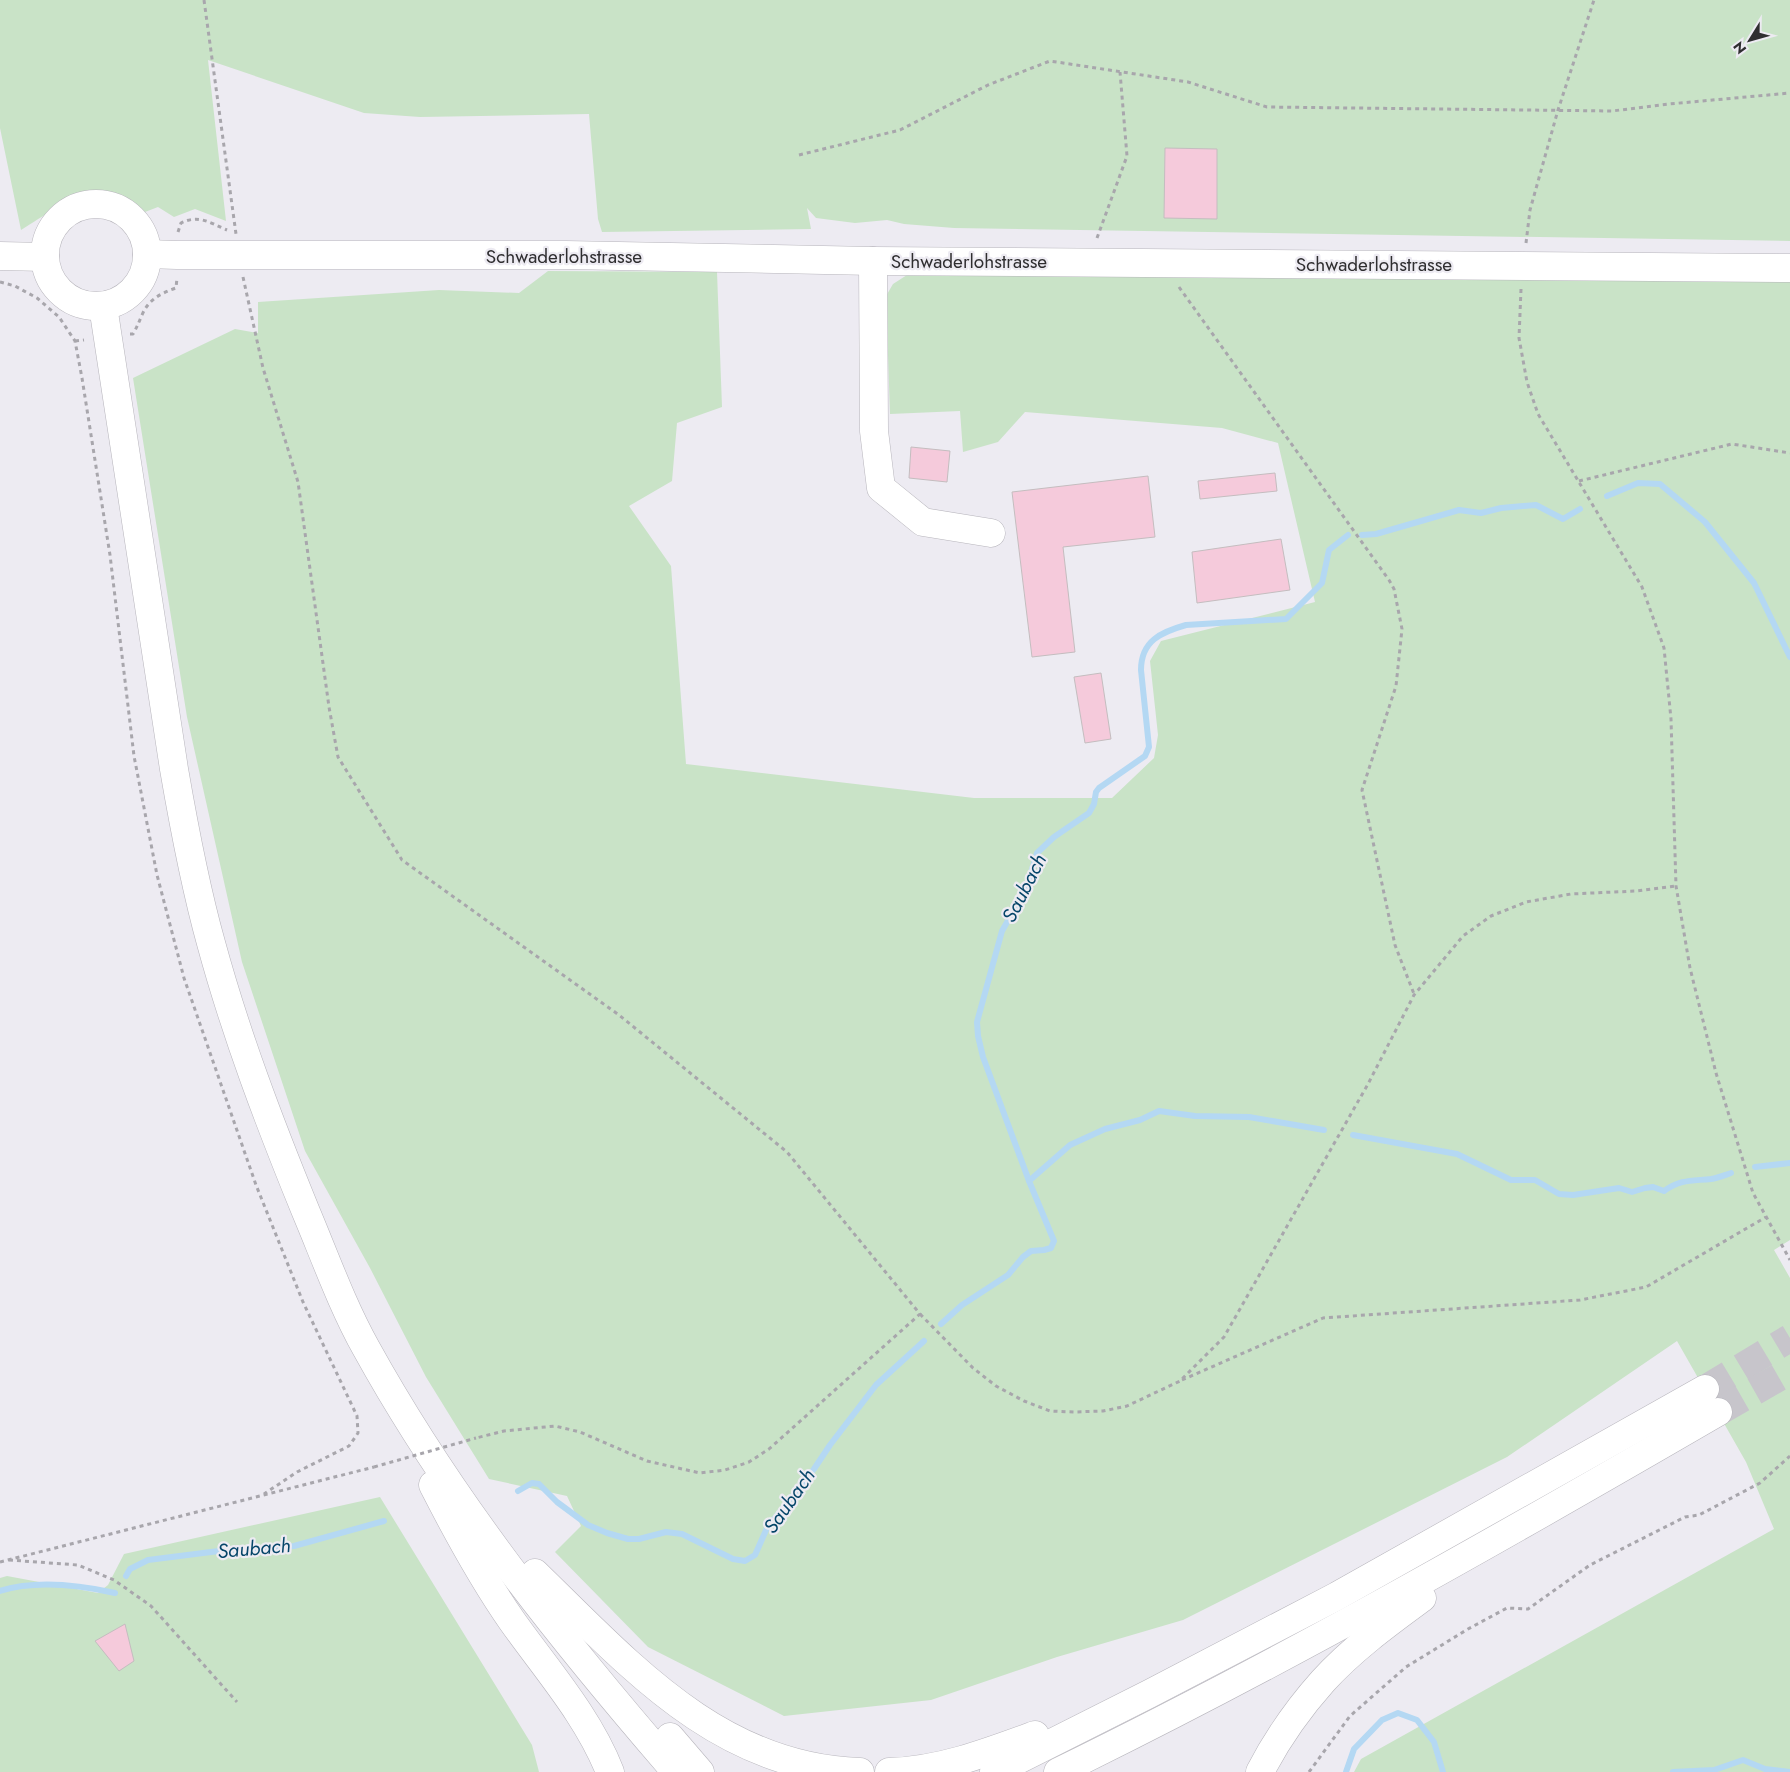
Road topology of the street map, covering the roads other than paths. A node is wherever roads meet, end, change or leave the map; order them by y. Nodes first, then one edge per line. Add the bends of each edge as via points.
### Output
1 (147, 254) junction
2 (0, 256) edge
3 (45, 257) junction
4 (873, 261) junction
5 (1790, 268) edge
6 (103, 306) junction
7 (991, 533) dead end
8 (302, 1202) junction
9 (364, 1345) junction
10 (1705, 1389) tunnel mouth
11 (1718, 1412) tunnel mouth
12 (1510, 1532) junction
13 (535, 1573) junction
14 (1149, 1694) junction
15 (610, 1772) edge
16 (676, 1772) edge
17 (700, 1772) edge
18 (860, 1772) edge
19 (889, 1772) edge
20 (994, 1772) edge
21 (1058, 1772) edge
22 (1260, 1772) edge

1 - 3 main road via 144,237 135,221 104,205 86,205 61,218 52,229 46,242
1 - 4 main road, Schwaderlohstrasse via 566,255
1 - 6 main road via 146,269 130,294
2 - 3 main road
3 - 6 main road via 48,274 70,300 86,306
4 - 5 main road, Schwaderlohstrasse
4 - 7 main road via 874,430 881,488 923,522
6 - 8 main road via 174,769 196,882 231,1011
8 - 9 main road
8 - 13 main road via 427,1418
9 - 15 main road via 472,1559 582,1719
9 - 16 main road via 419,1439 502,1558
10 - 14 main road via 1405,1559
11 - 12 main road
12 - 21 main road via 1315,1640
12 - 22 main road via 1343,1661 1304,1703
13 - 17 main road
13 - 18 main road via 649,1681 709,1725 779,1758
14 - 19 main road via 979,1754
14 - 20 main road

